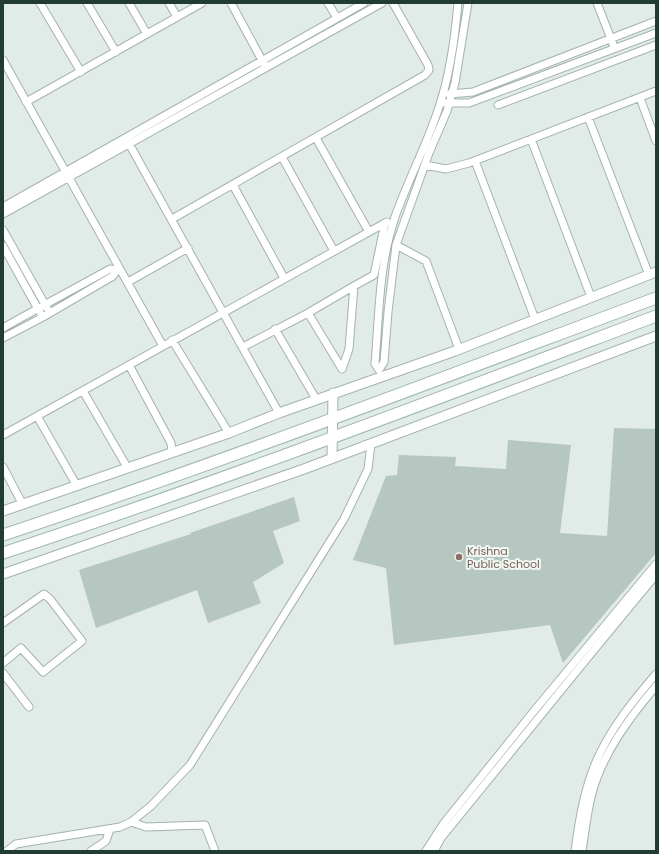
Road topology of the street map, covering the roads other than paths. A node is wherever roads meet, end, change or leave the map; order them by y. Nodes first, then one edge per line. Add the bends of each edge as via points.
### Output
1 (40, 3) edge
2 (87, 3) edge
3 (129, 3) edge
4 (169, 3) edge
5 (202, 3) edge
6 (231, 3) edge
7 (328, 3) edge
8 (364, 3) edge
9 (382, 3) edge
10 (393, 3) edge
11 (458, 3) edge
12 (468, 3) edge
13 (597, 3) edge
14 (177, 17) junction
15 (337, 18) junction
16 (656, 21) edge
17 (656, 33) edge
18 (147, 34) junction
19 (611, 40) junction
20 (656, 44) edge
21 (615, 50) junction
22 (116, 52) junction
23 (3, 60) edge
24 (262, 60) junction
25 (266, 67) junction
26 (81, 72) junction
27 (656, 91) edge
28 (442, 93) junction
29 (452, 94) junction
30 (640, 98) junction
31 (441, 101) junction
32 (26, 102) junction
33 (449, 104) junction
34 (498, 104) dead end
35 (588, 117) junction
36 (126, 137) junction
37 (316, 138) junction
38 (531, 139) junction
39 (656, 141) edge
40 (129, 144) junction
41 (282, 158) junction
42 (475, 161) junction
43 (425, 165) junction
44 (65, 171) junction
45 (69, 178) junction
46 (233, 185) junction
47 (3, 207) edge
48 (3, 214) edge
49 (395, 218) junction
50 (172, 219) junction
51 (385, 223) junction
52 (3, 230) edge
53 (369, 232) junction
54 (396, 245) junction
55 (3, 246) edge
56 (188, 248) junction
57 (334, 251) junction
58 (118, 270) junction
59 (652, 273) edge
60 (284, 278) junction
61 (128, 282) junction
62 (354, 286) junction
63 (591, 297) junction
64 (656, 298) edge
65 (41, 307) junction
66 (224, 312) junction
67 (308, 313) junction
68 (46, 315) junction
69 (656, 316) edge
70 (535, 319) junction
71 (3, 328) edge
72 (276, 329) junction
73 (656, 336) edge
74 (3, 338) edge
75 (172, 340) junction
76 (163, 346) junction
77 (243, 347) junction
78 (459, 349) junction
79 (129, 365) junction
80 (379, 374) junction
81 (83, 390) junction
82 (333, 393) junction
83 (316, 399) junction
84 (279, 413) junction
85 (37, 416) junction
86 (333, 419) junction
87 (229, 433) junction
88 (3, 435) edge
89 (333, 437) junction
90 (371, 444) junction
91 (172, 452) junction
92 (332, 458) junction
93 (3, 467) edge
94 (127, 467) junction
95 (77, 486) junction
96 (23, 505) junction
97 (3, 511) edge
98 (3, 535) edge
99 (3, 553) edge
100 (656, 564) edge
101 (3, 574) edge
102 (656, 575) edge
103 (3, 623) edge
104 (3, 663) edge
105 (3, 672) edge
106 (656, 674) edge
107 (656, 686) edge
108 (29, 707) dead end
109 (131, 822) junction
110 (110, 829) junction
111 (7, 851) edge
112 (91, 851) edge
113 (216, 851) edge
114 (426, 851) edge
115 (434, 851) edge
116 (575, 851) edge
117 (582, 851) edge

1 - 26 street
2 - 22 street
3 - 18 street
4 - 14 street
5 - 14 street
6 - 24 street
7 - 15 street
8 - 15 street
9 - 25 street
10 - 37 street via 429,70 425,75
11 - 28 street
12 - 29 street
13 - 19 street
14 - 18 street
15 - 24 street
16 - 19 street
17 - 21 street
18 - 22 street
19 - 21 street
19 - 29 street via 474,92
20 - 34 street
21 - 33 street via 469,103
22 - 26 street
23 - 32 street
24 - 25 street
24 - 36 street
25 - 40 street
26 - 32 street
27 - 30 street
28 - 29 street
28 - 31 street
29 - 33 street
30 - 35 street
30 - 39 street
31 - 33 street
31 - 49 street
32 - 44 street
33 - 43 street
35 - 38 street
35 - 59 street
36 - 40 street
36 - 44 street
37 - 41 street
37 - 53 street
38 - 42 street
38 - 63 street
40 - 45 street
40 - 50 street
41 - 46 street
41 - 57 street
42 - 43 street via 446,169
42 - 70 street
43 - 54 street
44 - 45 street
44 - 47 street
45 - 48 street
45 - 58 street
46 - 50 street
46 - 60 street
49 - 51 street
49 - 80 street via 383,269 375,364
50 - 56 street
51 - 53 street
51 - 62 street via 374,275
52 - 65 street
53 - 57 street
54 - 78 street via 426,261
54 - 80 street via 384,362
55 - 65 street
56 - 61 street
56 - 66 street
57 - 60 street
58 - 61 street
58 - 65 street via 110,269
58 - 68 street via 113,276
59 - 63 street
60 - 66 street
61 - 76 street
62 - 67 street
62 - 67 street via 349,349 342,369
63 - 70 street
64 - 86 main road
65 - 68 street
65 - 71 street
66 - 75 street
66 - 77 street
67 - 72 street
68 - 74 street
69 - 89 main road
70 - 78 street
72 - 77 street
72 - 83 street
73 - 90 street
75 - 76 street
75 - 87 street
76 - 79 street
77 - 84 street
78 - 80 street
79 - 81 street
79 - 91 street via 172,443
80 - 82 street
81 - 85 street
81 - 94 street
82 - 83 street
82 - 86 street
83 - 84 street
84 - 87 street
85 - 88 street
85 - 95 street
86 - 89 street
86 - 98 main road
87 - 91 street
89 - 92 street
89 - 99 main road via 103,520
90 - 92 street
90 - 109 street via 368,469 344,519 190,765 151,806
91 - 94 street
92 - 101 street
93 - 96 street
94 - 95 street
95 - 96 street
96 - 97 street
100 - 114 street via 534,710 444,823
102 - 115 street via 535,720 441,838
103 - 104 street via 44,594 50,598 82,641 43,672 21,648
105 - 108 street
106 - 116 street via 615,727 596,762 585,794
107 - 117 street via 618,736 601,770 592,794
109 - 110 street
109 - 113 street via 146,827 205,825
110 - 111 street via 16,844
110 - 112 street via 106,841

